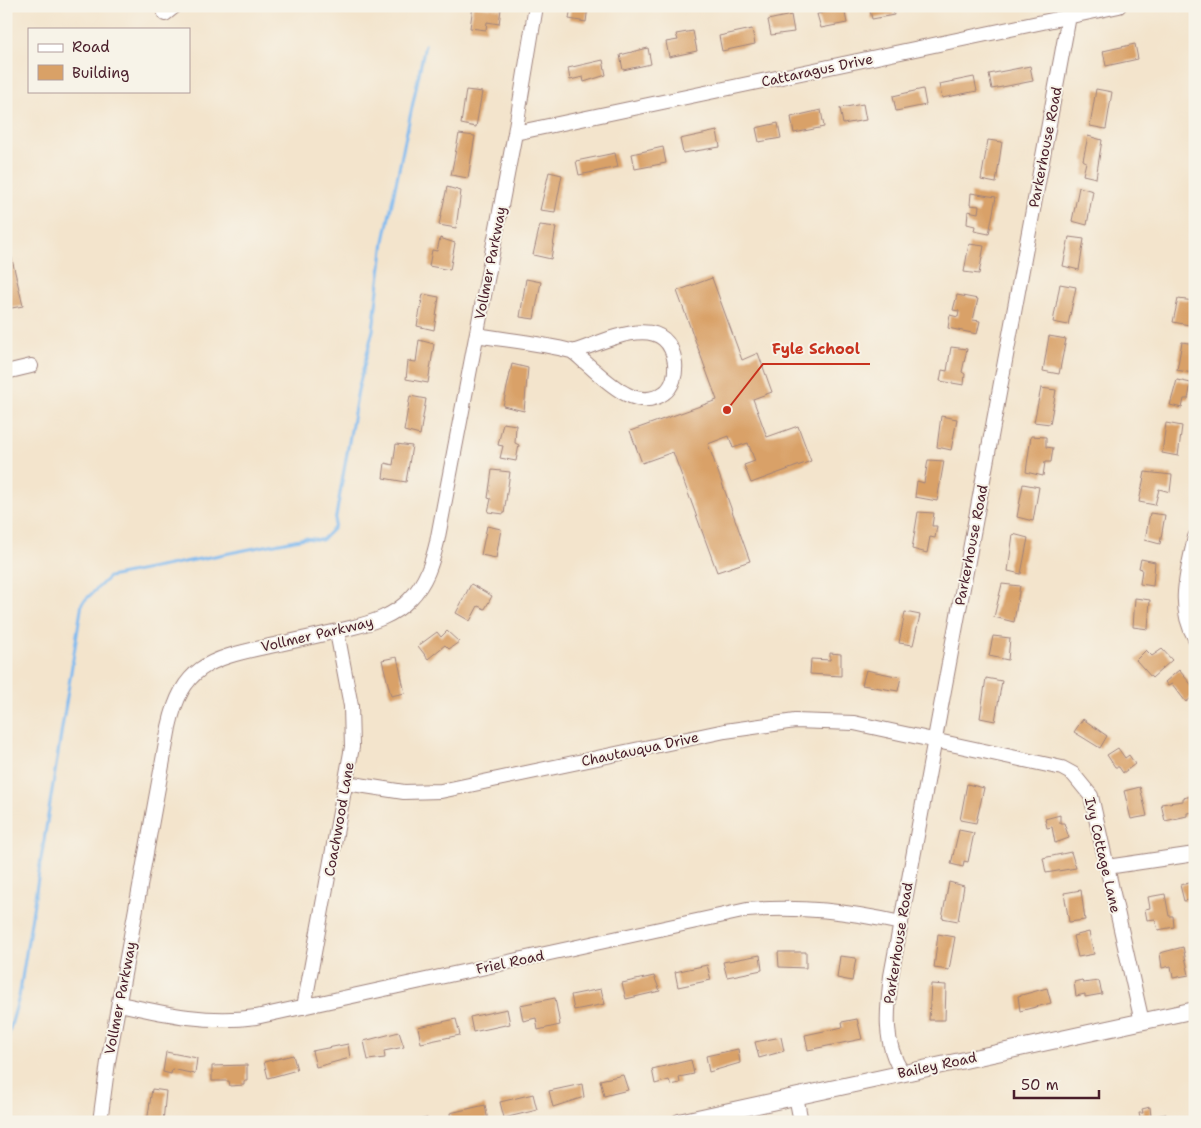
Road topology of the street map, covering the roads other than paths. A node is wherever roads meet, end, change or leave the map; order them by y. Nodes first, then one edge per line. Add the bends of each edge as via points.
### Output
1 (536, 6) edge
2 (1119, 6) edge
3 (1070, 16) junction
4 (515, 134) junction
5 (477, 335) junction
6 (573, 352) junction
7 (31, 366) dead end
8 (6, 372) edge
9 (1195, 537) edge
10 (337, 632) junction
11 (1195, 638) edge
12 (934, 739) junction
13 (346, 783) junction
14 (1195, 854) edge
15 (1107, 867) junction
16 (901, 923) junction
17 (120, 1004) junction
18 (304, 1006) junction
19 (1195, 1010) edge
20 (1142, 1022) junction
21 (902, 1072) junction
22 (796, 1096) junction
23 (100, 1122) edge
24 (679, 1122) edge
25 (801, 1122) edge

1 - 4 street, Vollmer Parkway
2 - 3 street, Cattaragus Drive
3 - 4 street, Cattaragus Drive
3 - 12 street, Parkerhouse Road
4 - 5 street, Vollmer Parkway
5 - 6 street
5 - 10 street, Vollmer Parkway via 438,542 428,573 410,600 398,610
6 - 6 street via 631,397 649,401 665,393 674,379 675,362 669,346 660,337 644,330
7 - 8 street
9 - 11 street via 1184,601 1186,620
10 - 13 street, Coachwood Lane via 351,706 352,747
10 - 17 street, Vollmer Parkway via 224,656 198,671 180,693 169,727
12 - 13 street, Chautauqua Drive via 854,723 795,720 725,731 441,791 404,792
12 - 15 street, Ivy Cottage Lane via 1051,765 1073,774 1091,796
12 - 16 street, Parkerhouse Road
13 - 18 street, Coachwood Lane
14 - 15 street
15 - 20 street, Ivy Cottage Lane
16 - 18 street, Friel Road via 798,907 747,910
16 - 21 street, Parkerhouse Road via 887,1021 894,1059
17 - 18 street, Friel Road via 215,1020 256,1017
17 - 23 street, Vollmer Parkway
19 - 20 street, Bailey Road
20 - 21 street, Bailey Road
21 - 22 street, Bailey Road
22 - 24 street, Bailey Road
22 - 25 street

